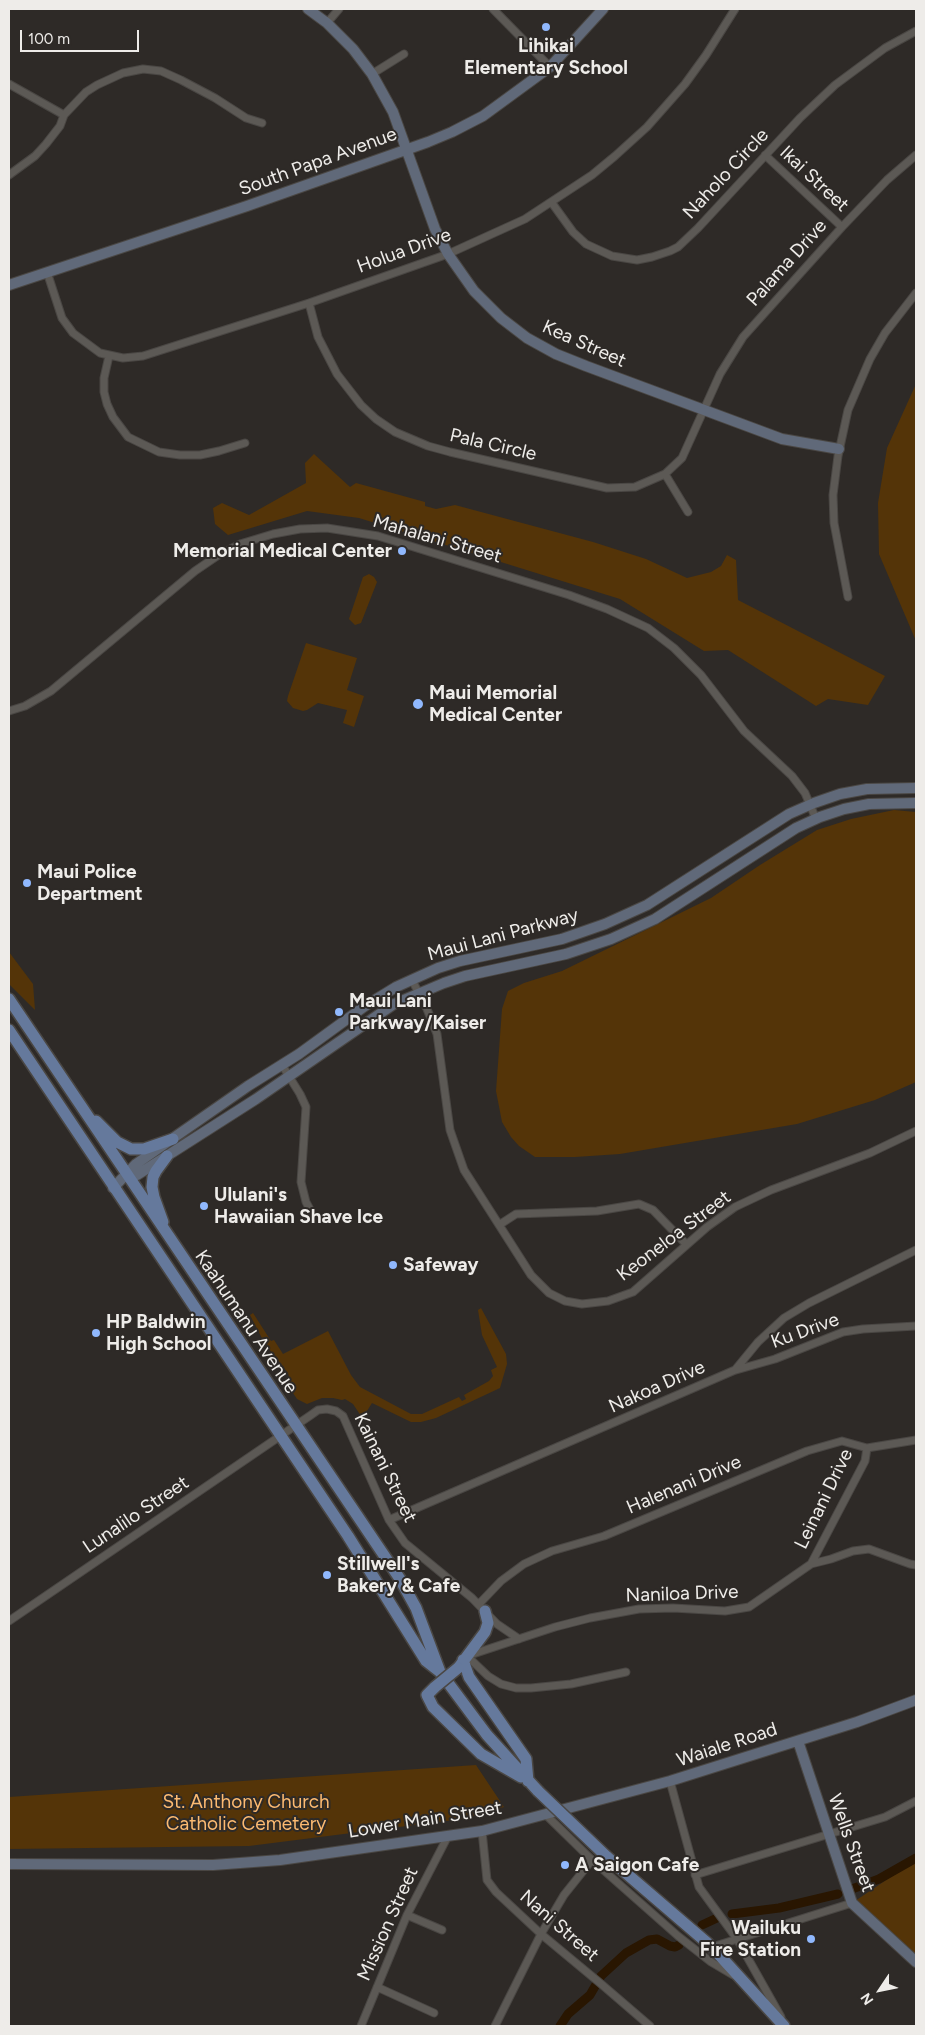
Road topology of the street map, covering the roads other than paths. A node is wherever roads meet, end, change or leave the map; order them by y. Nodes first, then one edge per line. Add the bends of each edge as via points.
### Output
1 (308, 9) edge
2 (339, 9) edge
3 (493, 9) edge
4 (603, 9) edge
5 (735, 9) edge
6 (327, 23) junction
7 (916, 31) edge
8 (404, 54) dead end
9 (550, 67) junction
10 (372, 74) junction
11 (9, 84) edge
12 (64, 115) junction
13 (262, 123) dead end
14 (408, 149) junction
15 (765, 155) junction
16 (916, 155) edge
17 (9, 175) edge
18 (552, 202) junction
19 (842, 227) junction
20 (448, 254) junction
21 (47, 272) junction
22 (9, 285) edge
23 (916, 293) edge
24 (309, 302) junction
25 (109, 356) junction
26 (705, 410) junction
27 (245, 443) dead end
28 (839, 450) junction
29 (665, 474) junction
30 (688, 512) dead end
31 (848, 597) dead end
32 (9, 711) edge
33 (916, 788) edge
34 (916, 803) edge
35 (810, 805) junction
36 (816, 819) junction
37 (412, 980) junction
38 (418, 993) junction
39 (9, 999) edge
40 (9, 1030) edge
41 (282, 1065) junction
42 (289, 1075) junction
43 (80, 1106) junction
44 (916, 1131) edge
45 (172, 1139) junction
46 (167, 1156) junction
47 (127, 1176) junction
48 (113, 1188) junction
49 (314, 1217) dead end
50 (499, 1225) junction
51 (170, 1240) junction
52 (686, 1244) junction
53 (916, 1250) edge
54 (916, 1326) edge
55 (735, 1370) junction
56 (296, 1426) junction
57 (280, 1436) junction
58 (916, 1440) edge
59 (867, 1448) junction
60 (389, 1520) junction
61 (378, 1547) junction
62 (811, 1564) junction
63 (916, 1564) edge
64 (370, 1572) junction
65 (400, 1579) junction
66 (482, 1607) junction
67 (9, 1621) edge
68 (519, 1639) junction
69 (463, 1662) junction
70 (440, 1672) junction
71 (626, 1672) dead end
72 (916, 1700) edge
73 (798, 1741) junction
74 (528, 1781) junction
75 (670, 1782) junction
76 (916, 1802) edge
77 (546, 1815) junction
78 (482, 1831) junction
79 (828, 1835) junction
80 (448, 1836) junction
81 (592, 1860) junction
82 (9, 1864) edge
83 (695, 1875) junction
84 (852, 1903) junction
85 (407, 1915) junction
86 (442, 1930) dead end
87 (541, 1934) junction
88 (737, 1939) junction
89 (712, 1946) junction
90 (916, 1962) edge
91 (742, 1980) junction
92 (377, 1987) junction
93 (434, 2013) dead end
94 (361, 2026) edge
95 (495, 2026) edge
96 (650, 2026) edge
97 (785, 2026) edge

1 - 6 street, Kea Street
2 - 6 street
3 - 9 street
4 - 9 street, South Papa Avenue
5 - 18 street, Holua Drive via 685,84 646,127 592,175
6 - 10 street, Kea Street
7 - 15 street, Naholo Circle via 885,48 835,84
8 - 10 street
9 - 14 street, South Papa Avenue via 483,116
10 - 14 street, Kea Street via 394,112
11 - 12 street
12 - 13 street via 97,85 143,68 161,71 181,80 246,118
12 - 17 street via 60,126 35,156
14 - 20 street, Kea Street via 435,229
14 - 21 street, South Papa Avenue
15 - 18 street, Naholo Circle via 678,247 652,257 630,260 586,244 573,232
15 - 19 street, Ikai Street
16 - 19 street, Palama Drive
18 - 20 street, Holua Drive via 525,219
19 - 26 street, Palama Drive via 744,338 720,374
20 - 24 street, Holua Drive
20 - 26 street, Kea Street via 485,302 527,338 556,354
21 - 22 street, South Papa Avenue
21 - 25 street, Holua Drive via 62,318 73,332
23 - 28 street via 885,333 870,359 848,410
24 - 25 street, Holua Drive via 143,356
24 - 29 street, Pala Circle via 318,337 337,374 361,405 396,432 450,452 607,488 635,487
25 - 27 street via 104,378 106,404 128,437 160,452 180,455 200,455
26 - 28 street, Kea Street via 782,439
26 - 29 street, Pala Circle via 682,458
28 - 31 street via 833,495 834,519
29 - 30 street
32 - 35 street, Mahalani Street via 51,691 217,556 273,534 327,528 378,536 569,595 648,628 674,648 701,676 744,731 792,776
33 - 35 street, Maui Lani Parkway via 867,789
34 - 36 street, Maui Lani Parkway via 869,804
35 - 36 street, Mahalani Street
35 - 37 street, Maui Lani Parkway via 789,814 647,905 606,924 562,939 460,961
36 - 38 street, Maui Lani Parkway via 655,919 611,939 566,954 465,976
37 - 38 street, Keoneloa Street
37 - 41 street, Maui Lani Parkway via 383,994
38 - 42 street, Maui Lani Parkway via 394,1004
38 - 50 street, Keoneloa Street via 436,1034 450,1130 464,1170
39 - 43 main road, Kaahumanu Avenue
40 - 48 main road, Kaahumanu Avenue
41 - 42 street
41 - 45 street, Maui Lani Parkway
42 - 46 street, Maui Lani Parkway
42 - 49 street via 306,1108 301,1182
43 - 45 main road via 117,1142 131,1149 144,1149
43 - 47 main road, Kaahumanu Avenue
44 - 52 street, Keoneloa Street via 870,1153 734,1207
45 - 47 street, Maui Lani Parkway via 132,1167
46 - 47 street, Maui Lani Parkway via 137,1175
46 - 51 main road via 153,1177 152,1187
47 - 48 street, Maui Lani Parkway
47 - 51 main road, Kaahumanu Avenue
48 - 57 main road, Kaahumanu Avenue
50 - 52 street via 516,1214 597,1211 639,1204 653,1210
50 - 52 street, Keoneloa Street via 531,1275 549,1293 565,1301 582,1304 608,1302 633,1292
51 - 56 main road, Kaahumanu Avenue
53 - 55 street, Nakoa Drive via 784,1318
54 - 55 street, Ku Drive via 843,1332 775,1359
55 - 60 street, Nakoa Drive
56 - 57 street, Kainani Street
56 - 60 street, Kainani Street via 318,1410 340,1412
56 - 61 main road, Kaahumanu Avenue
57 - 64 main road, Kaahumanu Avenue
57 - 67 street, Lunalilo Street
58 - 59 street, Halenani Drive
59 - 62 street, Leinani Drive via 865,1460
59 - 66 street, Halenani Drive via 842,1441 814,1449 604,1536 552,1552 515,1570
60 - 66 street, Kainani Street via 414,1552
61 - 64 main road via 379,1557
61 - 65 main road, Kaahumanu Avenue
62 - 63 street, Naniloa Drive via 868,1549
62 - 68 street, Naniloa Drive via 749,1607 725,1611 638,1609 590,1618
64 - 65 main road via 389,1573
64 - 70 main road, Kaahumanu Avenue via 426,1661
65 - 70 main road, Kaahumanu Avenue via 416,1608
66 - 68 street, Kainani Street via 504,1630
66 - 69 main road via 487,1627
68 - 69 street, Naniloa Drive
69 - 71 street via 502,1684 516,1688 571,1684
69 - 74 main road via 468,1677 526,1758
69 - 74 main road, bridge via 433,1688 428,1695 430,1703 481,1754
70 - 74 main road, Kaahumanu Avenue via 487,1735
72 - 73 street, Waiale Road
73 - 75 street, Waiale Road
73 - 79 street, Wells Street
74 - 89 main road, Kaahumanu Avenue, bridge via 606,1856
75 - 77 street, Waiale Road
75 - 83 street
76 - 79 street via 885,1817
77 - 78 street, Lower Main Street
77 - 81 street
78 - 80 street, Lower Main Street
78 - 87 street, Nani Street via 489,1884
79 - 83 street
79 - 84 street, Wells Street
80 - 82 street, Lower Main Street via 280,1860 213,1865
80 - 85 street, Mission Street
81 - 87 street via 564,1895
81 - 91 street via 678,1936 711,1962
83 - 88 street
84 - 88 street
84 - 90 street, Wells Street
85 - 86 street
85 - 92 street, Mission Street
87 - 95 street
87 - 96 street, Nani Street
88 - 89 street
88 - 97 street
89 - 91 main road, Kaahumanu Avenue
91 - 97 main road, Kaahumanu Avenue
92 - 93 street
92 - 94 street, Mission Street

